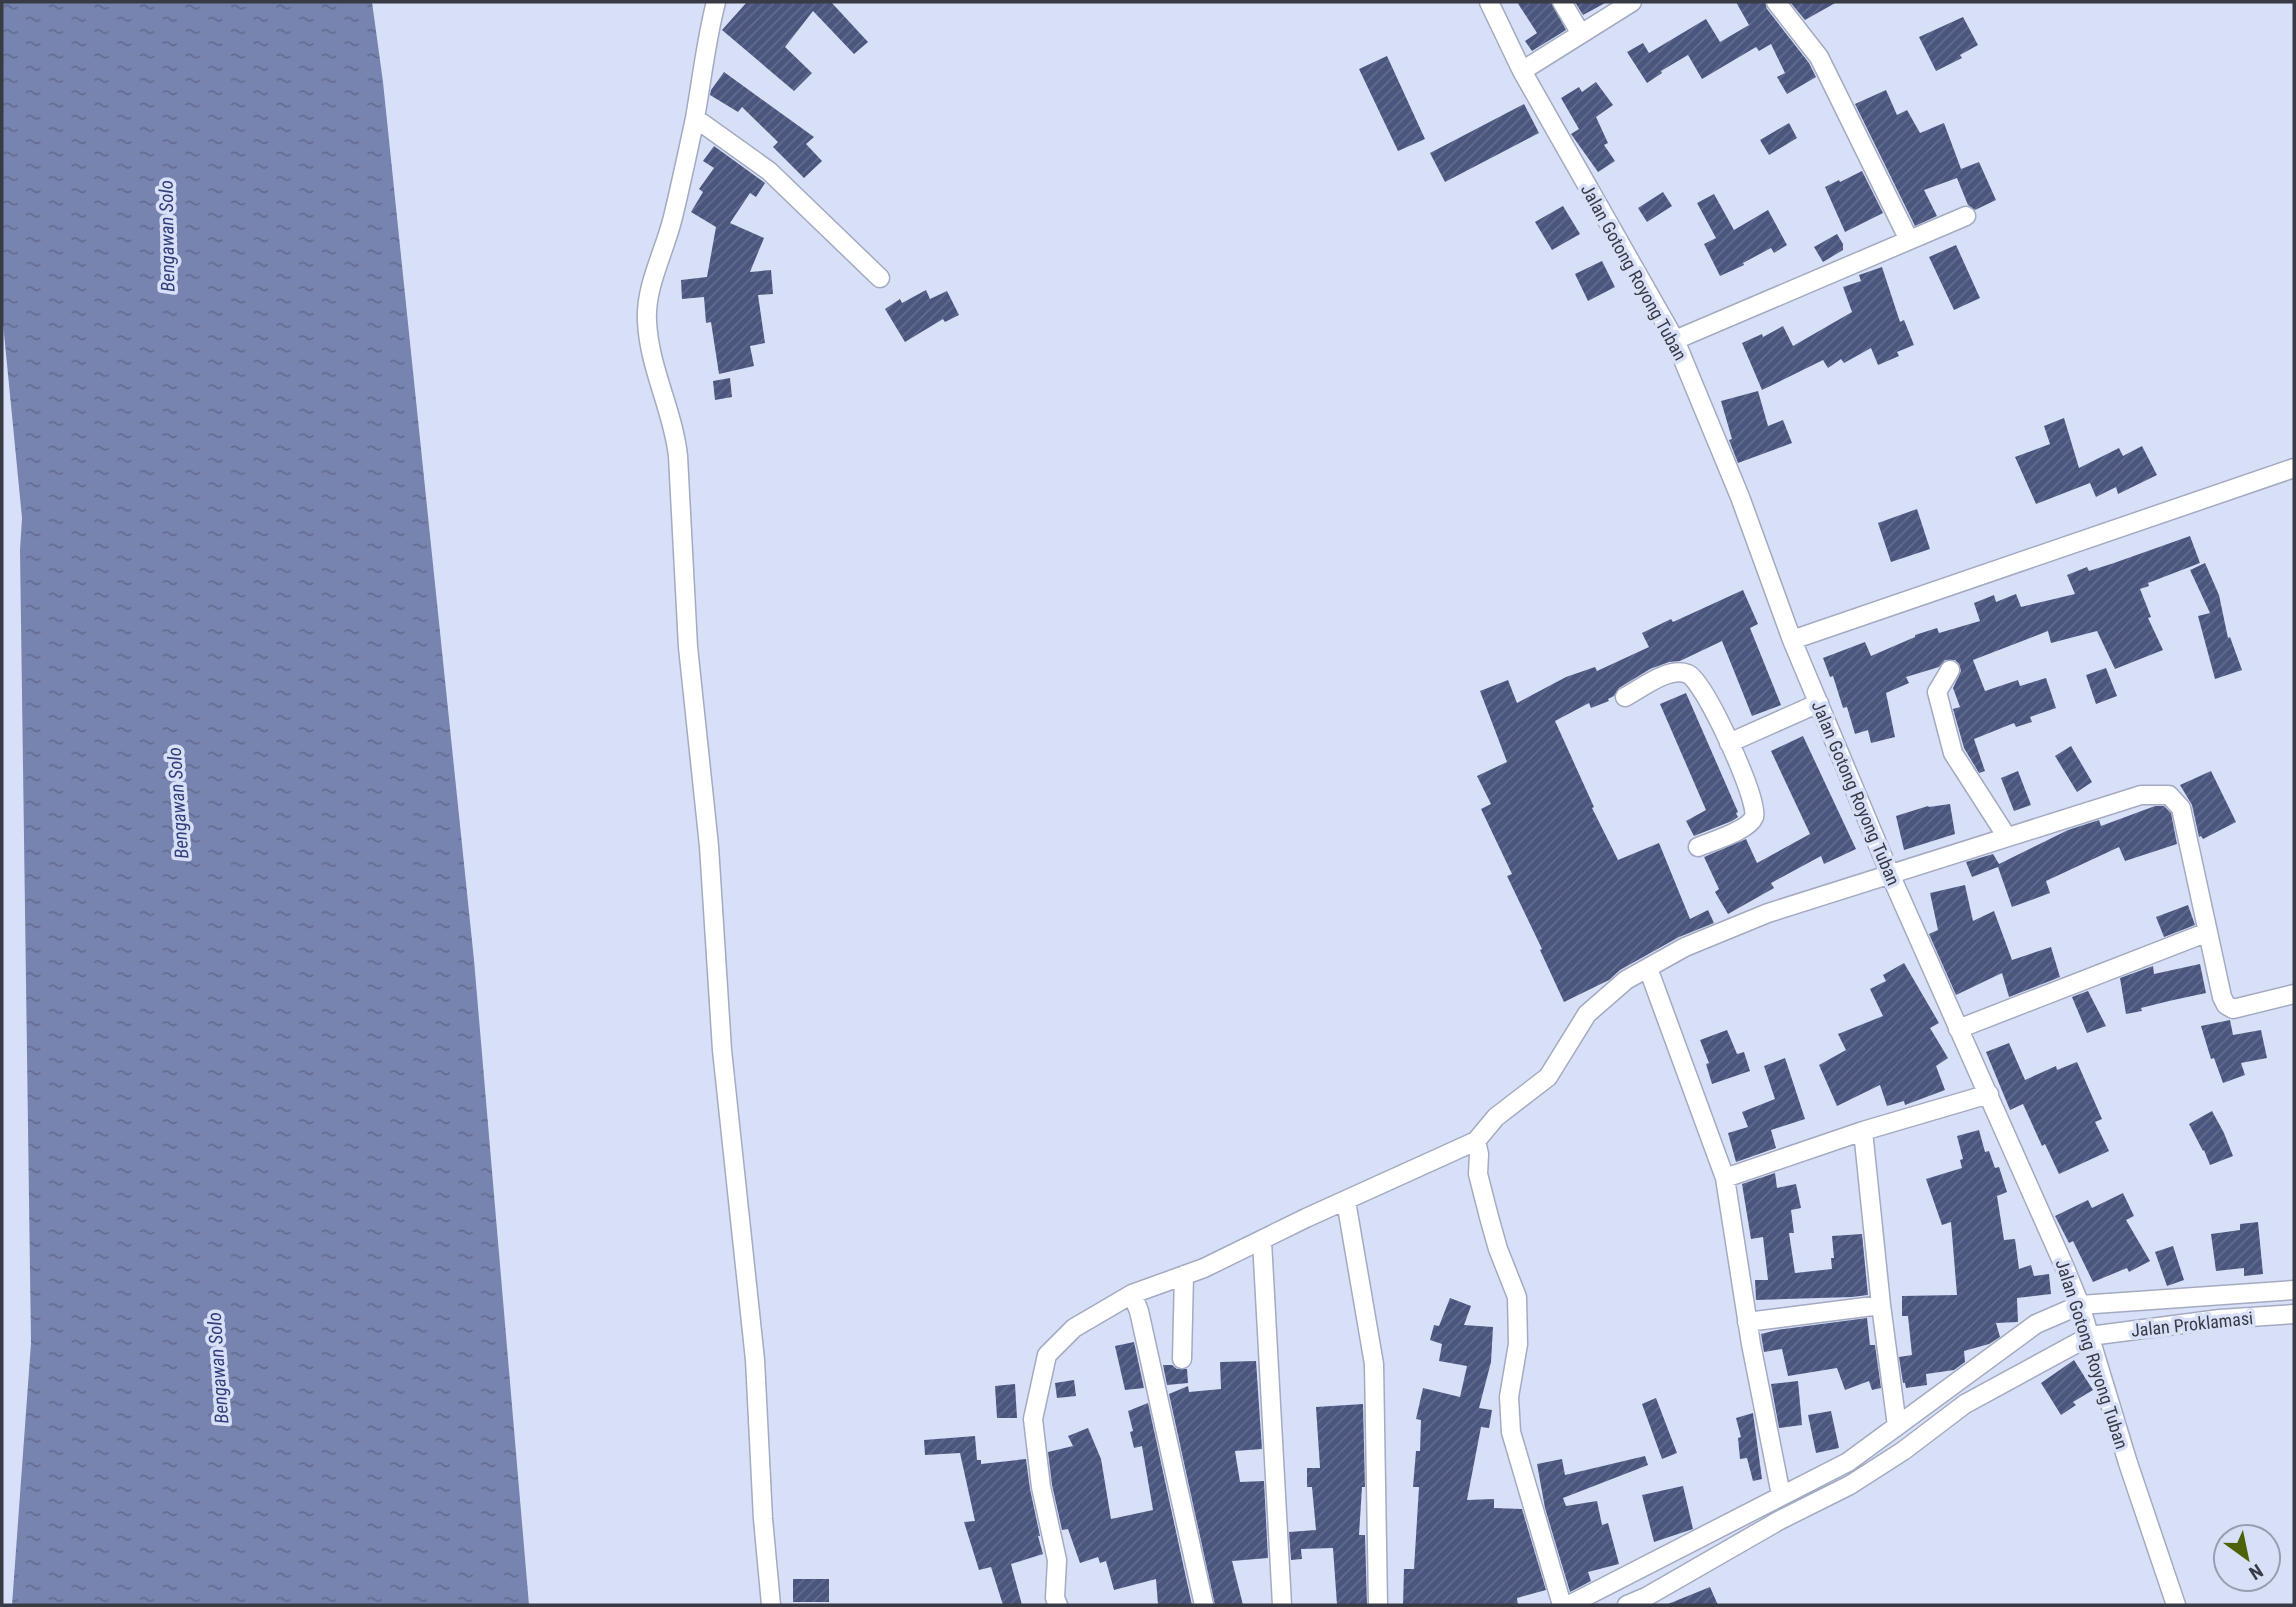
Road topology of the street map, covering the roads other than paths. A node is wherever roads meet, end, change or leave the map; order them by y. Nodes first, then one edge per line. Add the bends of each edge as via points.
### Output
1 (716, 2) edge
2 (1489, 2) edge
3 (1562, 2) edge
4 (1632, 2) edge
5 (1776, 2) edge
6 (1581, 34) junction
7 (1522, 71) junction
8 (695, 118) junction
9 (1966, 216) dead end
10 (1909, 240) junction
11 (880, 278) dead end
12 (1675, 340) junction
13 (2294, 468) edge
14 (1792, 640) junction
15 (1950, 670) dead end
16 (1625, 697) dead end
17 (1819, 703) junction
18 (1729, 743) junction
19 (2007, 838) junction
20 (1698, 847) dead end
21 (1890, 874) junction
22 (2208, 932) junction
23 (1648, 968) junction
24 (2294, 994) edge
25 (1958, 1029) junction
26 (1989, 1094) junction
27 (1863, 1131) junction
28 (1476, 1140) junction
29 (1725, 1178) junction
30 (1346, 1201) junction
31 (1262, 1241) junction
32 (1184, 1275) junction
33 (2294, 1290) edge
34 (1132, 1294) junction
35 (1881, 1304) junction
36 (2080, 1305) junction
37 (2294, 1314) edge
38 (1747, 1322) junction
39 (2090, 1336) junction
40 (1182, 1359) dead end
41 (1897, 1426) junction
42 (1781, 1495) junction
43 (771, 1605) edge
44 (1058, 1605) edge
45 (1203, 1605) edge
46 (1282, 1605) edge
47 (1378, 1605) edge
48 (1562, 1605) edge
49 (1569, 1605) edge
50 (1627, 1605) edge
51 (2176, 1605) edge

1 - 8 street
2 - 7 street, Jalan Gotong Royong Tuban
3 - 6 street
4 - 6 street
5 - 10 street via 1819,57
6 - 7 street
7 - 12 street, Jalan Gotong Royong Tuban
8 - 11 street via 769,171
8 - 43 street via 647,319 678,456 688,647 709,846 722,1050 755,1360
9 - 10 street
10 - 12 street
12 - 14 street, Jalan Gotong Royong Tuban via 1740,497
13 - 14 street
14 - 17 street, Jalan Gotong Royong Tuban
15 - 19 street via 1937,692 1953,753
16 - 18 street via 1678,671 1691,674
17 - 18 street
17 - 21 street, Jalan Gotong Royong Tuban
18 - 20 street via 1755,813 1745,827
19 - 21 street
19 - 22 street via 2141,795 2169,795 2181,808
21 - 23 street via 1768,913 1685,947
21 - 25 street, Jalan Gotong Royong Tuban
22 - 24 street via 2226,1005 2245,1008
22 - 25 street
23 - 28 street via 1626,980 1587,1014 1548,1077
23 - 29 street
25 - 26 street, Jalan Gotong Royong Tuban
26 - 27 street
26 - 36 street, Jalan Gotong Royong Tuban
27 - 29 street
27 - 35 street
28 - 30 street
28 - 48 street via 1486,1206 1517,1297 1518,1344 1509,1397 1511,1432
29 - 38 street
30 - 31 street
30 - 47 street via 1374,1364
31 - 32 street
31 - 46 street
32 - 34 street
32 - 40 street
33 - 36 street
34 - 44 street via 1074,1328 1047,1355 1033,1419 1041,1487 1057,1560
34 - 45 street
35 - 38 street
35 - 41 street
36 - 39 street, Jalan Gotong Royong Tuban
36 - 41 street via 2036,1324
37 - 39 street, Jalan Proklamasi
38 - 42 street
39 - 50 street via 1965,1404 1850,1485
39 - 51 street, Jalan Gotong Royong Tuban
41 - 42 street via 1849,1462
42 - 49 street

